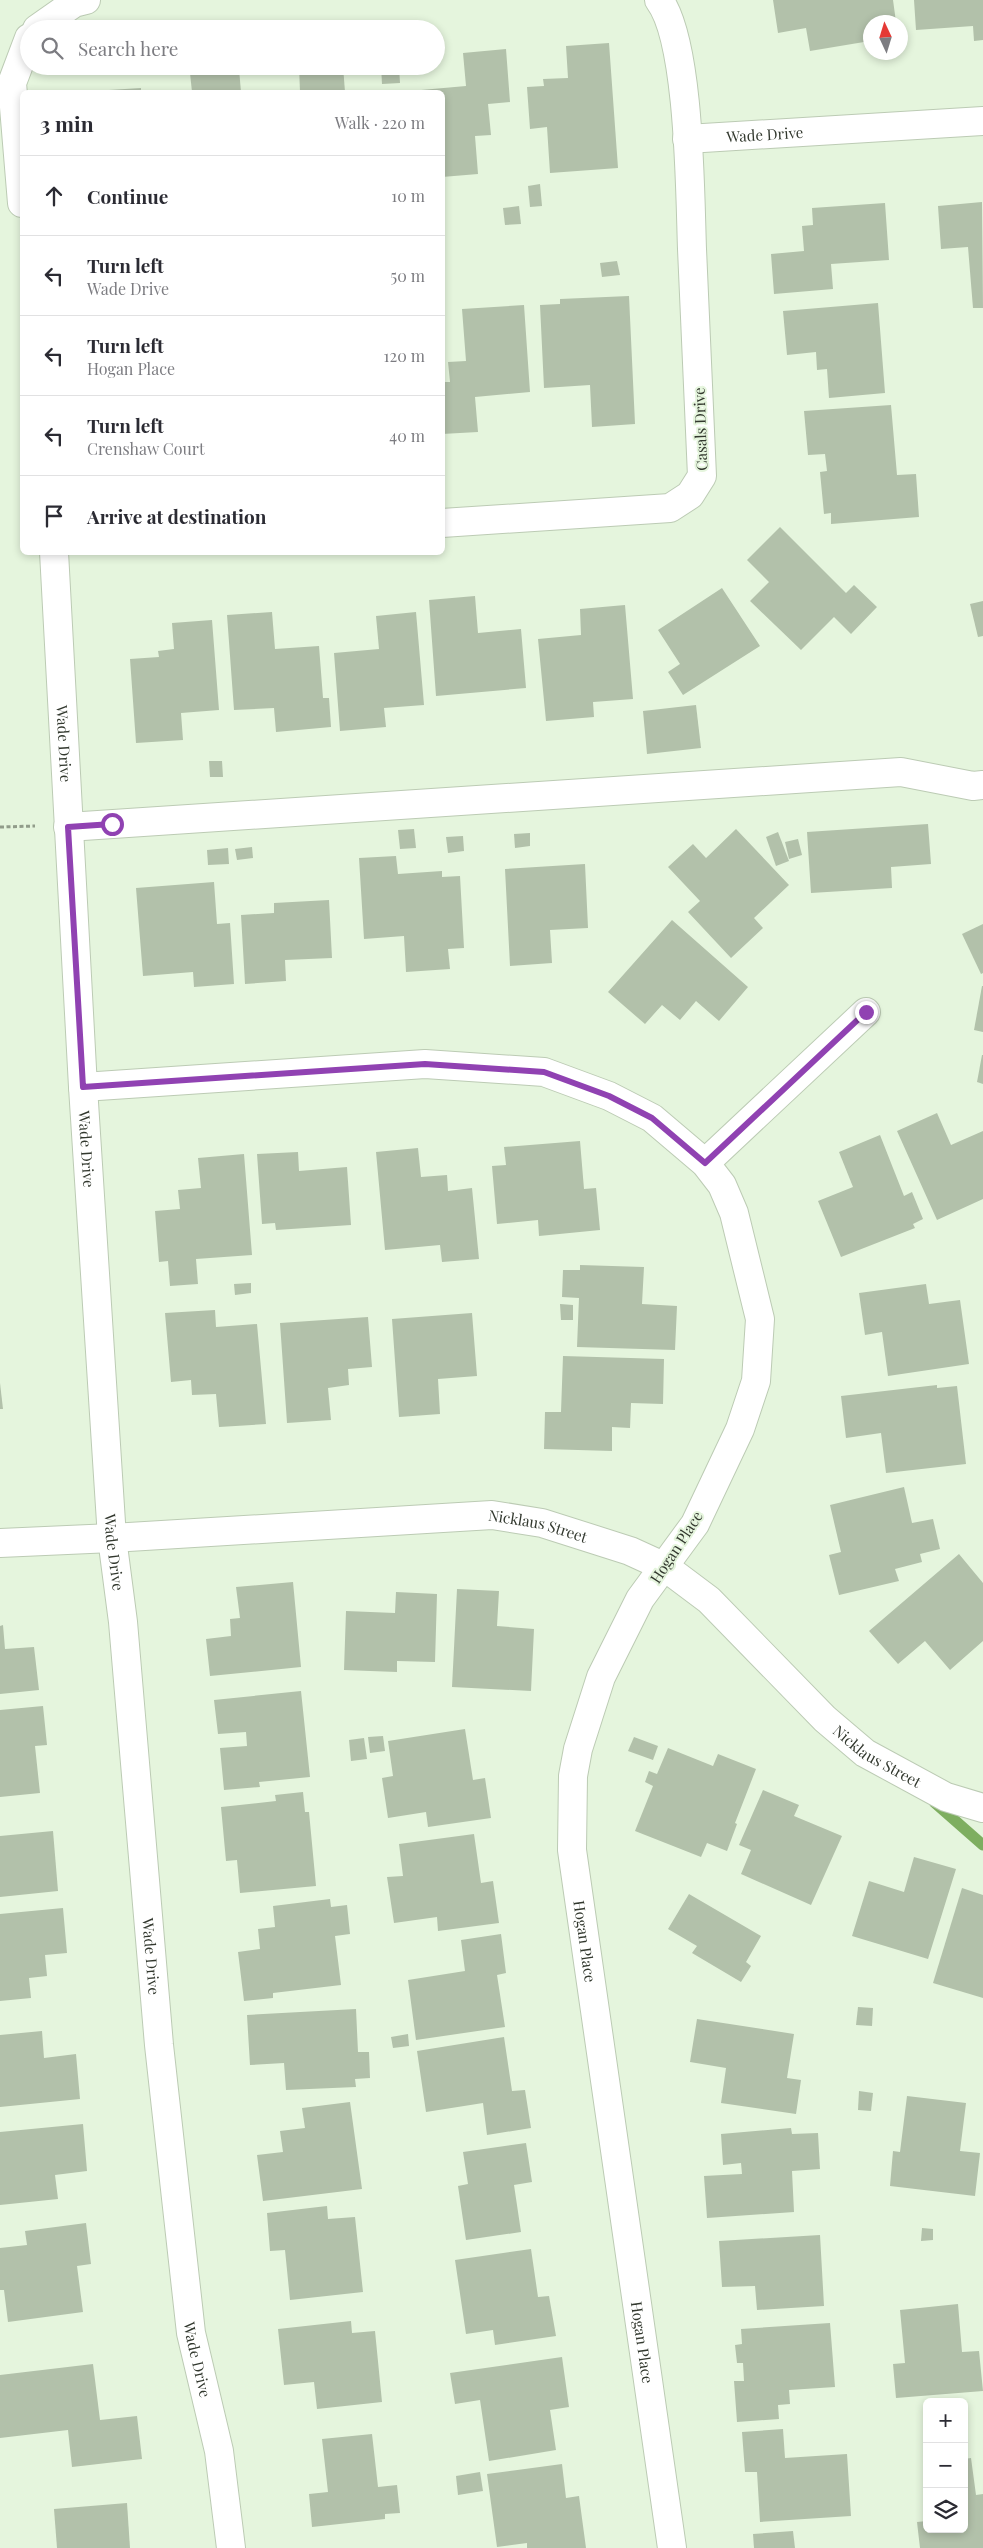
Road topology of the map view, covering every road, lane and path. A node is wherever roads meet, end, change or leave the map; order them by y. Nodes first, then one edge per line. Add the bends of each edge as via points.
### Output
1 (86, 0) edge
2 (659, 0) edge
3 (50, 20) edge
4 (20, 62) edge
5 (983, 121) edge
6 (688, 139) junction
7 (20, 179) edge
8 (445, 523) edge
9 (54, 555) edge
10 (983, 785) edge
11 (68, 827) junction
12 (866, 1012) dead end
13 (83, 1087) junction
14 (705, 1163) junction
15 (112, 1538) junction
16 (0, 1543) edge
17 (665, 1567) junction
18 (983, 1808) edge
19 (231, 2548) edge
20 (672, 2548) edge

1 - 3 street via 74,3
2 - 6 street via 665,8 677,48
4 - 7 street via 12,83
5 - 6 street, Wade Drive
6 - 8 street, Casals Drive via 702,476 690,495 670,508
9 - 11 street, Wade Drive
10 - 11 street via 973,786 901,772
11 - 13 street, Wade Drive
12 - 14 street
13 - 14 street, Hogan Place via 425,1064 544,1072 609,1096 652,1118
13 - 15 street, Wade Drive
14 - 17 street, Hogan Place via 722,1185 734,1214 760,1319 756,1381 740,1430 695,1524
15 - 16 street, Nicklaus Street
15 - 17 street, Nicklaus Street via 492,1515 542,1523 630,1551
15 - 19 street, Wade Drive via 123,1622 159,2045 191,2332 219,2451
17 - 18 street, Nicklaus Street via 709,1600 825,1719 865,1753 946,1798
17 - 20 street, Hogan Place via 640,1599 601,1677 578,1749 572,1850

